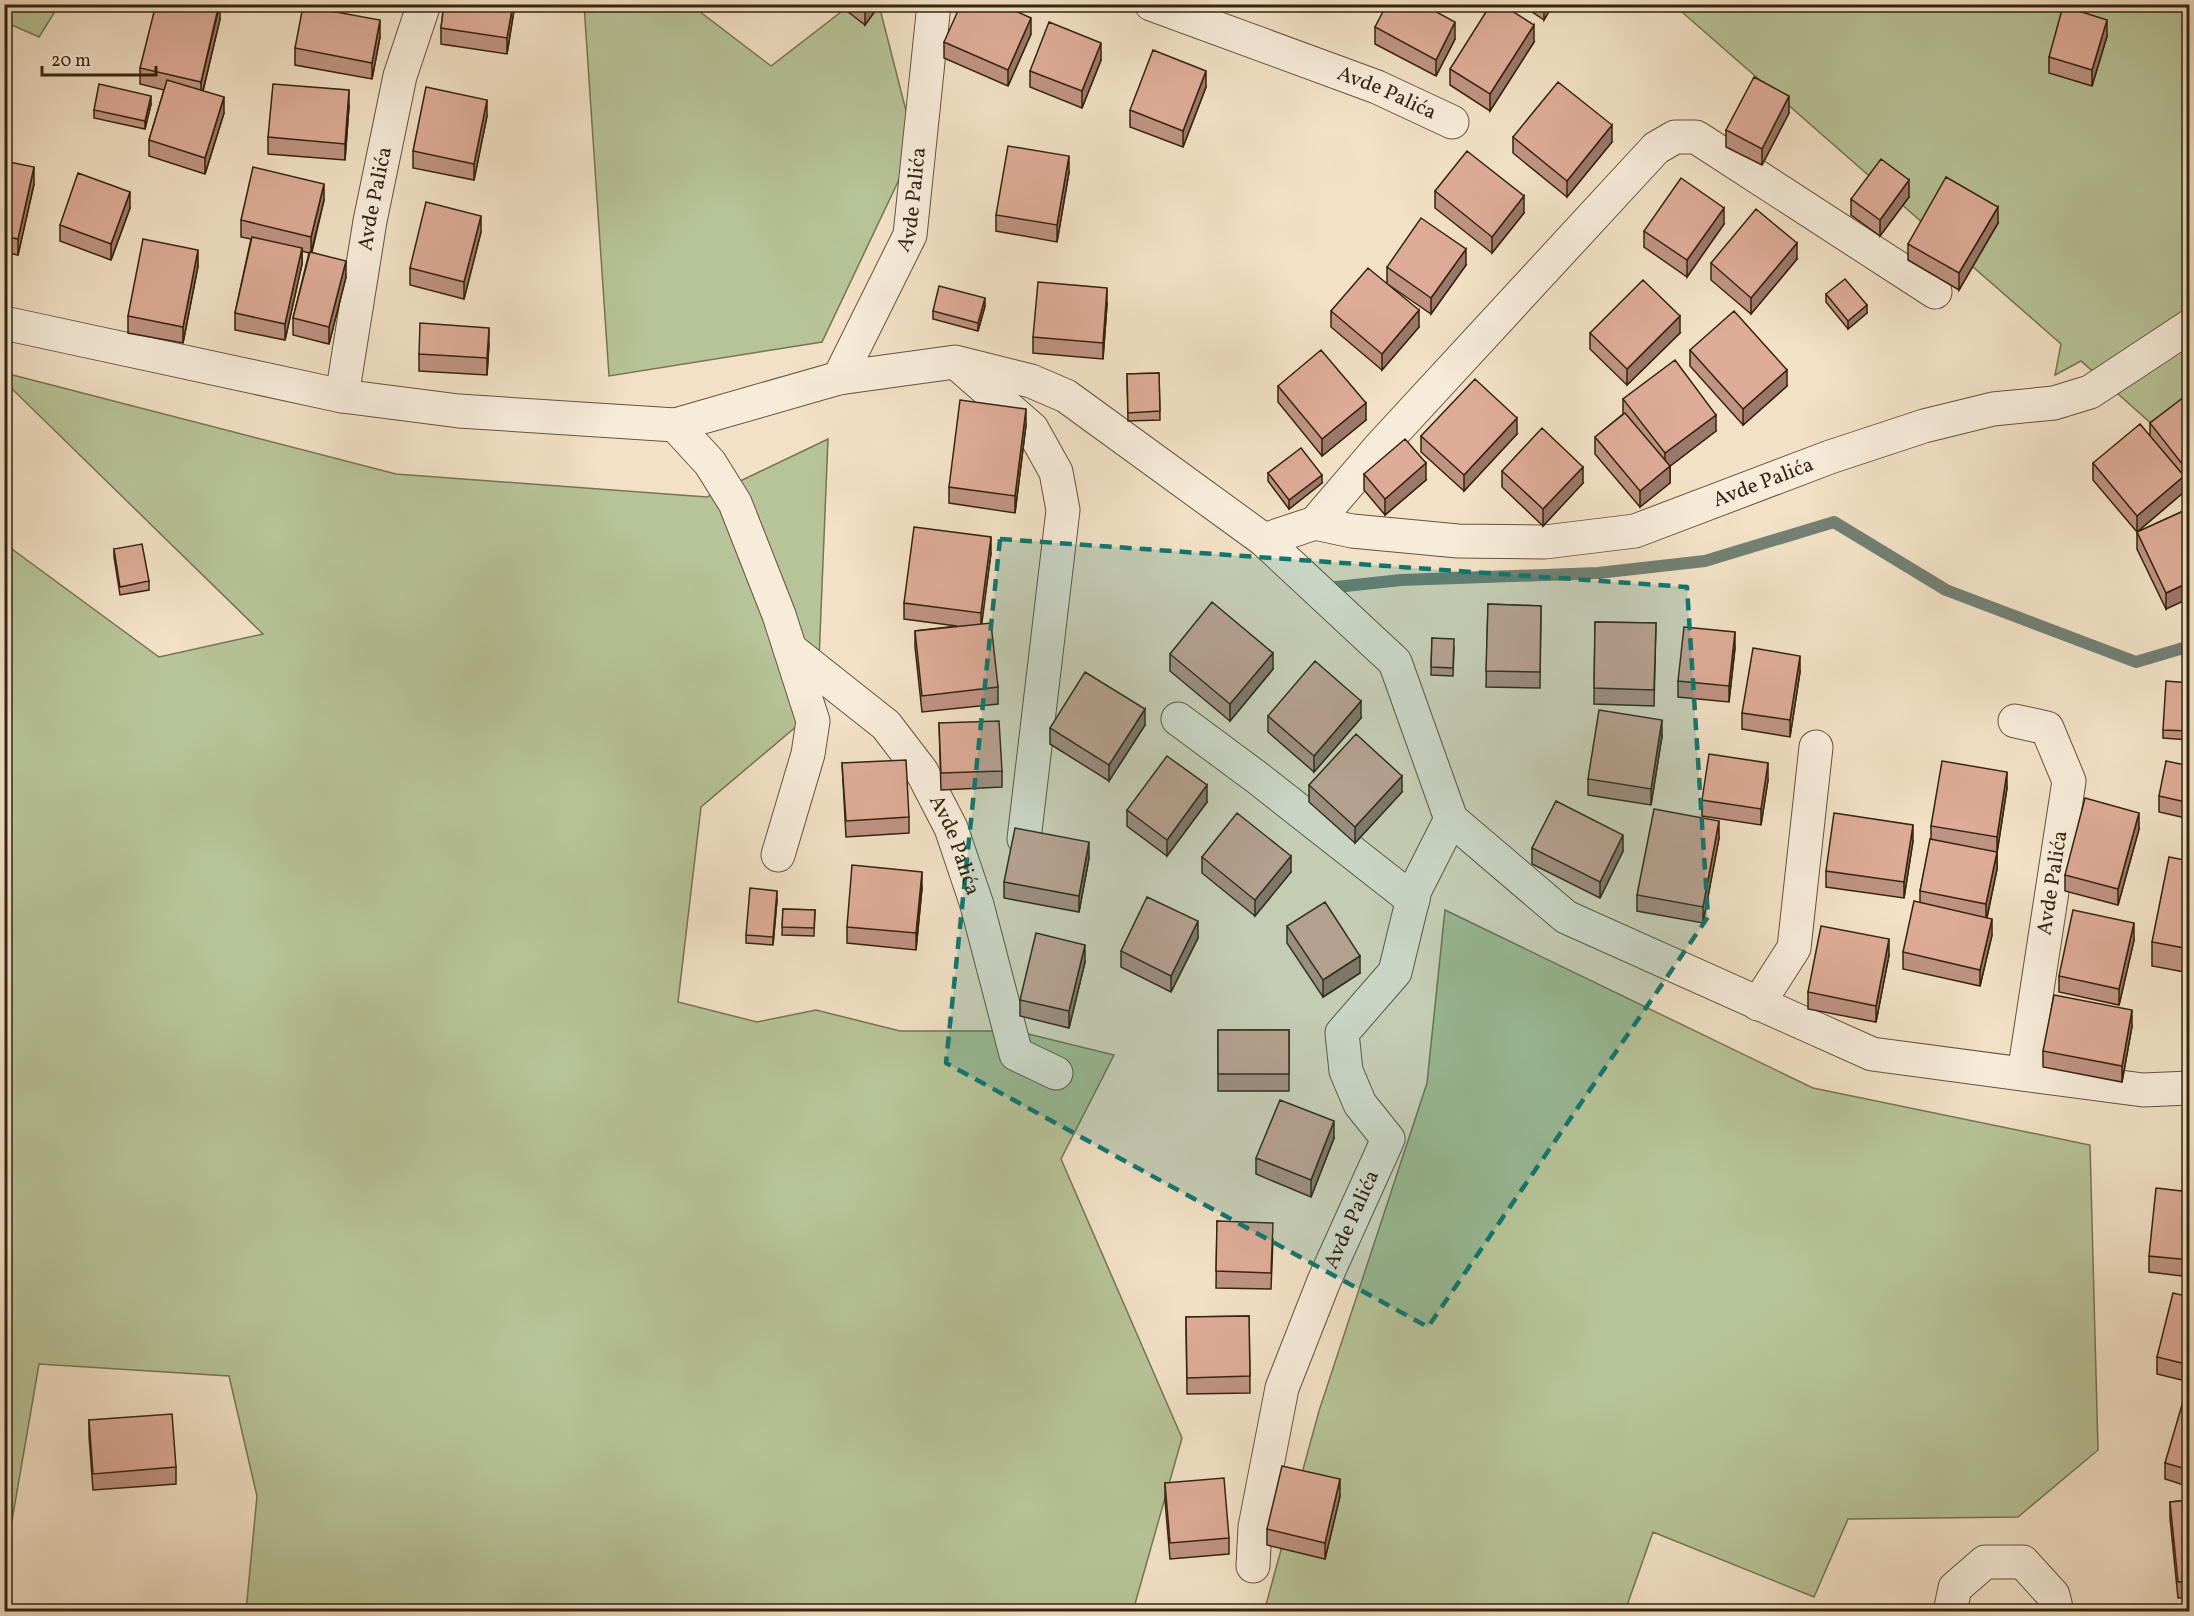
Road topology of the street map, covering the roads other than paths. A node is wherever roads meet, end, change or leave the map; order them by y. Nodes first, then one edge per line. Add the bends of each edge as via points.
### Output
1 (424, 4) edge
2 (934, 4) edge
3 (1151, 4) edge
4 (1452, 122) dead end
5 (1935, 292) dead end
6 (4, 323) edge
7 (2190, 326) edge
8 (955, 362) junction
9 (839, 378) junction
10 (342, 396) junction
11 (675, 425) junction
12 (1315, 523) junction
13 (1264, 540) junction
14 (790, 649) junction
15 (1178, 719) dead end
16 (2015, 721) dead end
17 (1816, 747) dead end
18 (1451, 819) junction
19 (1024, 839) edge
20 (778, 855) dead end
21 (1413, 900) junction
22 (1758, 1004) junction
23 (1056, 1073) dead end
24 (2024, 1074) junction
25 (2190, 1088) edge
26 (1252, 1566) dead end
27 (1950, 1611) edge
28 (2057, 1611) edge

1 - 10 street, Avde Palića via 400,76 370,221
2 - 9 street, Avde Palića via 910,235
3 - 4 street, Avde Palića via 1377,87
5 - 12 street via 1696,137 1676,137 1656,148 1380,447
6 - 10 street
7 - 12 street, Avde Palića via 2090,392 2054,403 1993,409 1924,426 1635,531 1545,542 1458,541 1352,531
8 - 9 street
8 - 13 street via 1031,381 1066,396
8 - 19 street via 1032,429 1056,472 1063,510
9 - 11 street
10 - 11 street via 459,411
11 - 14 street via 710,463 735,503
12 - 13 street
13 - 18 street via 1395,663
14 - 20 street via 813,721 808,754
14 - 23 street, Avde Palića via 886,724 922,772 951,828 1016,1053
15 - 21 street
16 - 24 street, Avde Palića via 2047,728 2069,782
17 - 22 street via 1794,948
18 - 21 street, Avde Palića
18 - 22 street via 1566,918
21 - 26 street, Avde Palića via 1395,972 1342,1033 1346,1071 1360,1104 1389,1139 1324,1281 1282,1388 1255,1527
22 - 24 street via 1872,1054
24 - 25 street via 2143,1090
27 - 28 street via 1955,1588 1985,1562 2023,1562 2053,1595

